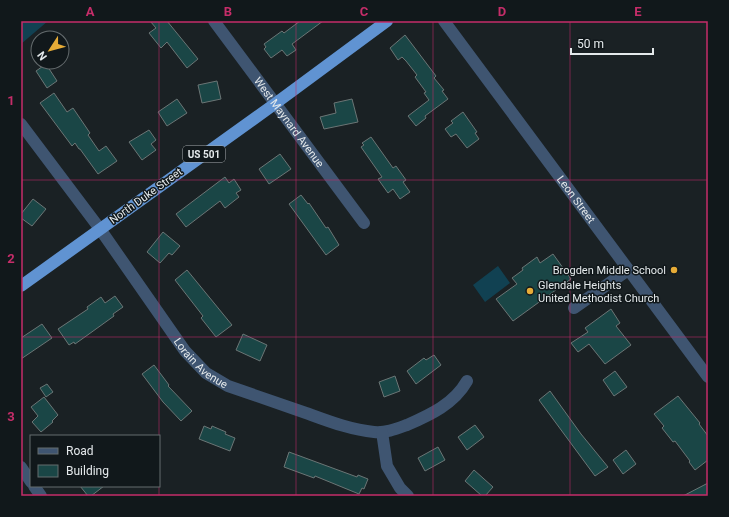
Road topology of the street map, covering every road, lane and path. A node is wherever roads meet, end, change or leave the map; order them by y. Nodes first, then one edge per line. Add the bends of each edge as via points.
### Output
1 (214, 21) edge
2 (387, 21) edge
3 (444, 21) edge
4 (276, 103) junction
5 (21, 124) edge
6 (364, 223) dead end
7 (100, 229) junction
8 (628, 270) junction
9 (21, 286) edge
10 (574, 308) dead end
11 (708, 378) edge
12 (467, 380) dead end
13 (382, 432) junction
14 (21, 467) edge
15 (30, 480) edge
16 (35, 487) edge
17 (41, 496) edge
18 (408, 496) edge

1 - 4 street, West Maynard Avenue
2 - 4 highway, North Duke Street / US 501
3 - 8 street, Leon Street
4 - 6 street, West Maynard Avenue
4 - 7 highway, North Duke Street / US 501
5 - 7 street, Lorain Avenue
7 - 9 highway, North Duke Street / US 501
7 - 13 street, Lorain Avenue via 185,351 206,373 228,386 322,419 348,427
8 - 10 street
8 - 11 street, Leon Street
12 - 13 street, Lorain Avenue via 452,399 428,416 392,431
13 - 18 street via 387,466
14 - 15 street
16 - 17 street

